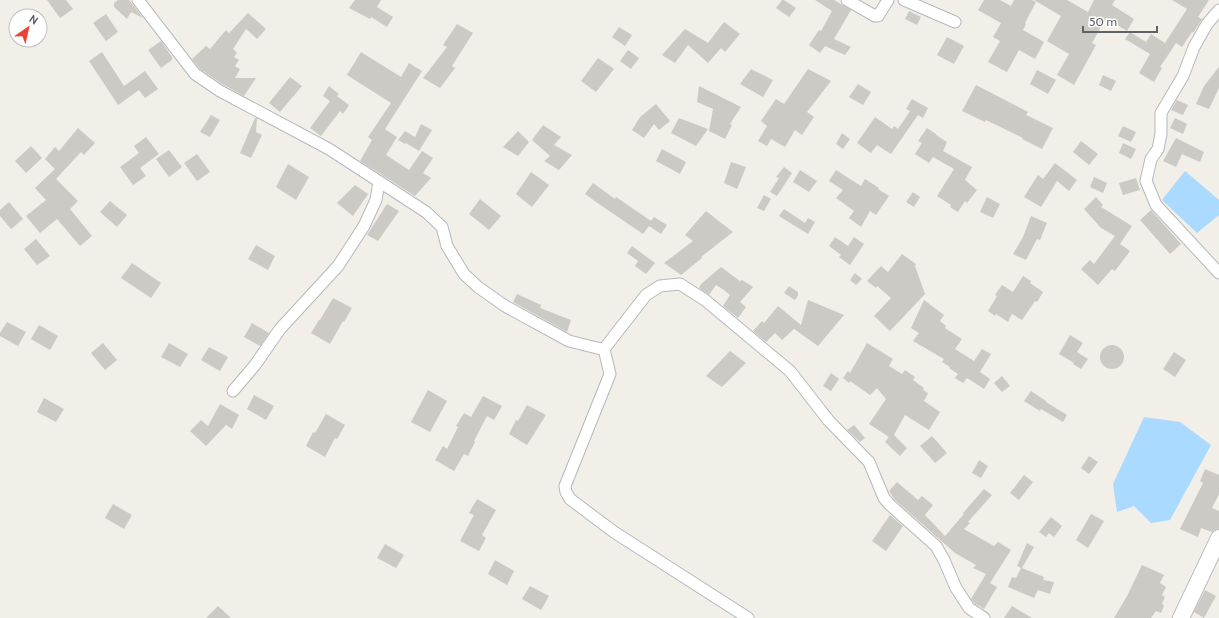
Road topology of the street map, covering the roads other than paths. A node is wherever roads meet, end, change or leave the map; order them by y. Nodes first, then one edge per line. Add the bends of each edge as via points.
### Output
1 (138, 0) edge
2 (847, 0) edge
3 (888, 0) edge
4 (904, 0) edge
5 (1219, 10) edge
6 (955, 22) dead end
7 (379, 182) junction
8 (1219, 273) edge
9 (604, 349) junction
10 (233, 391) dead end
11 (1219, 538) edge
12 (748, 618) edge
13 (984, 618) edge
14 (1181, 618) edge

1 - 7 street via 195,74 220,91 329,149
2 - 3 street via 878,16
4 - 6 street
5 - 8 street via 1207,24 1194,47 1183,76 1161,113 1158,149 1151,159 1146,181 1156,205
7 - 9 street via 426,212 442,226 447,246 464,274 478,287 505,306 569,341
7 - 10 street via 376,200 364,226 338,266 280,329
9 - 12 street via 610,374 565,486 566,492 570,499 614,532
9 - 13 street via 646,295 660,286 680,284 705,300 790,371 828,421 869,462 884,498 936,546 956,588 969,608
11 - 14 main road

